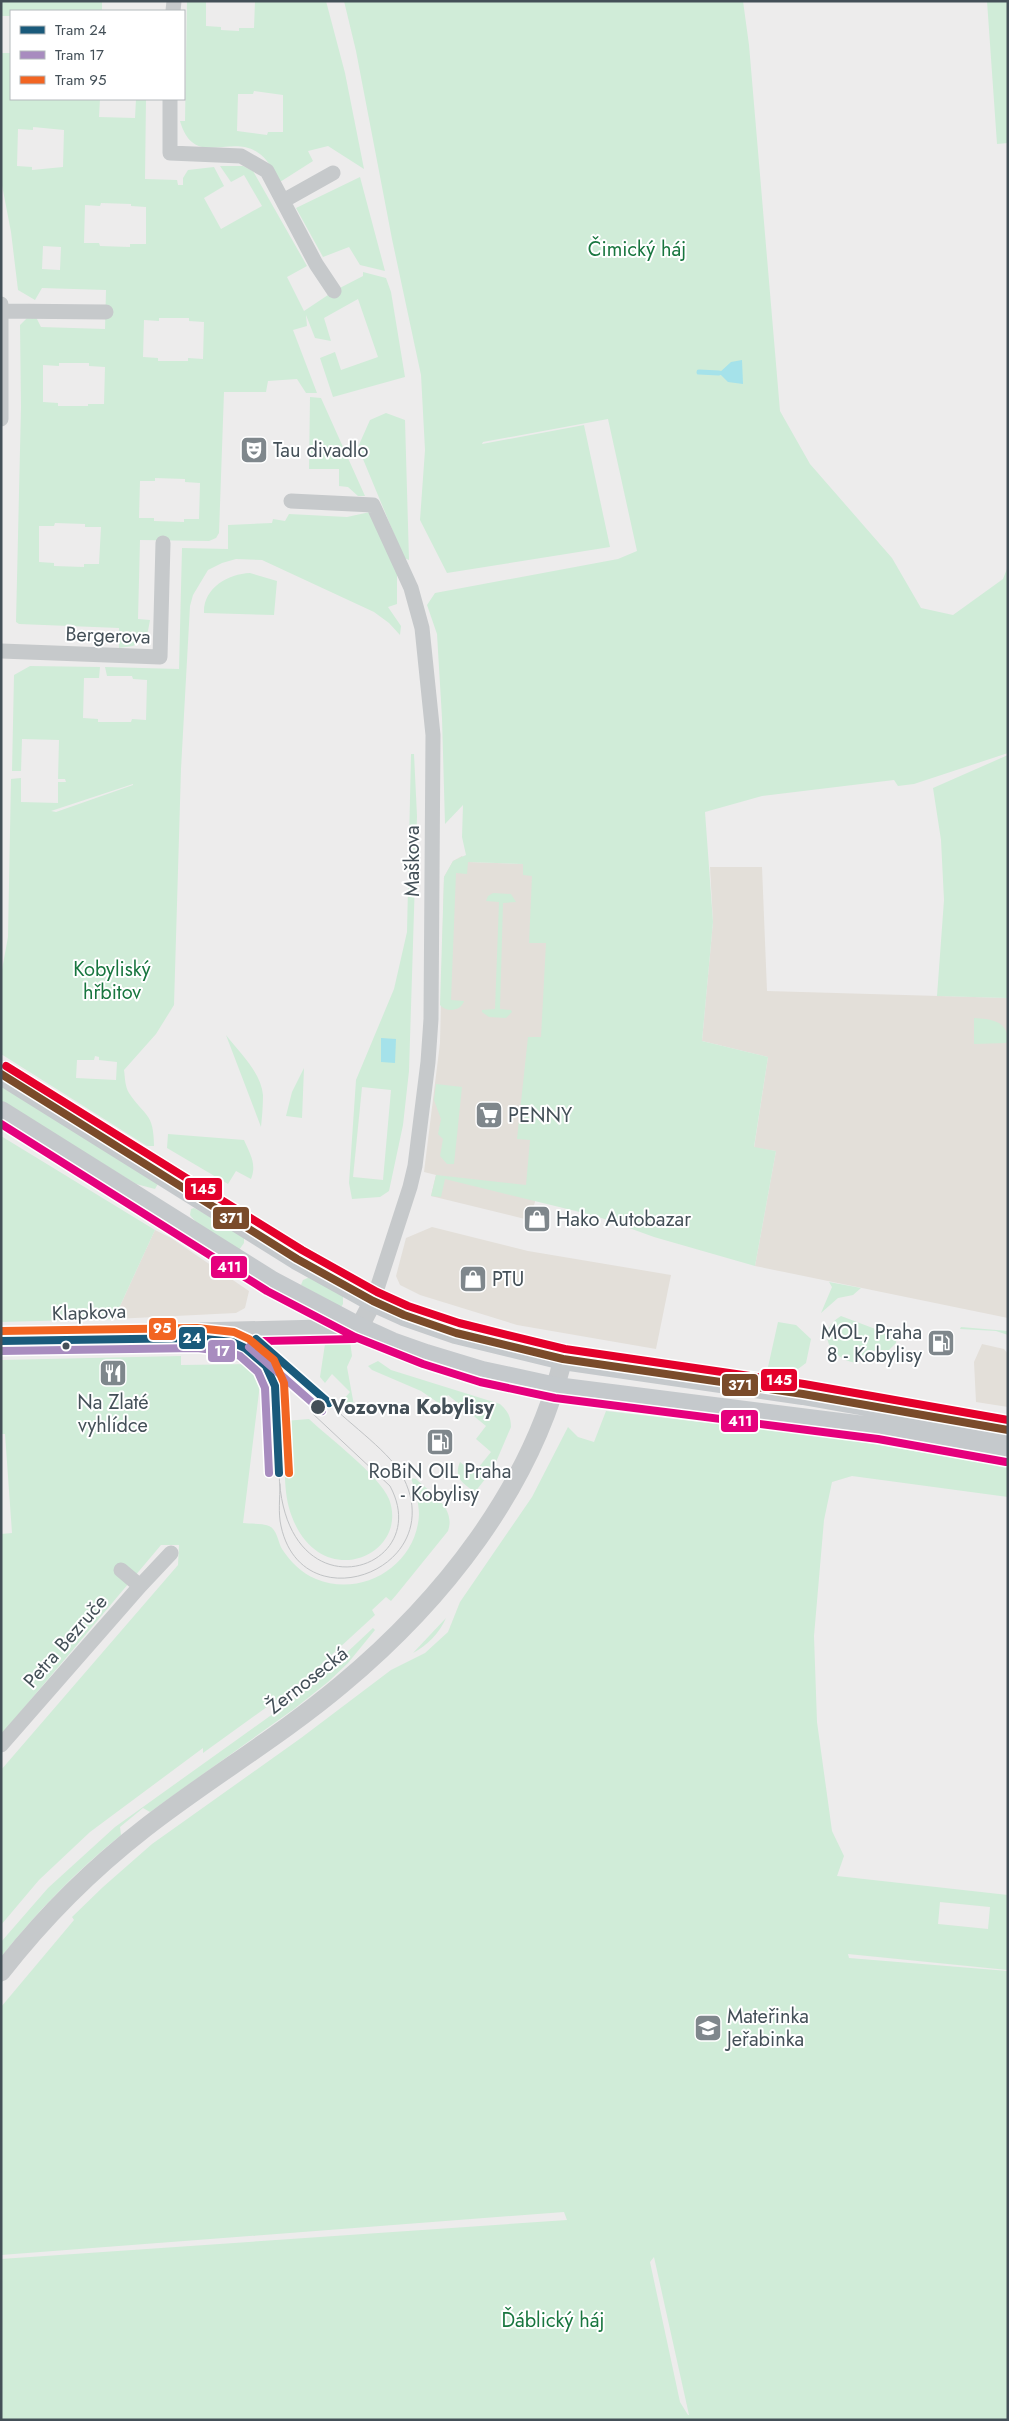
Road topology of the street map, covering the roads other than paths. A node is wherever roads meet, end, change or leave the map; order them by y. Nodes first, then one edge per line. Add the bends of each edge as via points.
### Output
1 (170, 100) edge
2 (333, 173) dead end
3 (283, 200) junction
4 (334, 291) dead end
5 (1, 304) edge
6 (2, 311) edge
7 (106, 312) dead end
8 (1, 419) edge
9 (291, 501) dead end
10 (164, 543) dead end
11 (1, 651) edge
12 (1, 1074) edge
13 (1, 1112) edge
14 (373, 1301) junction
15 (359, 1328) junction
16 (1, 1337) edge
17 (563, 1359) junction
18 (556, 1388) junction
19 (1008, 1430) edge
20 (1008, 1452) edge
21 (172, 1553) dead end
22 (121, 1570) dead end
23 (140, 1586) junction
24 (1, 1745) edge
25 (1, 1972) edge

1 - 3 street via 170,153 241,156 267,171
2 - 3 street
3 - 4 street via 316,264
5 - 6 street
6 - 7 street
6 - 8 street
9 - 14 street, Maškova via 373,505 411,588 422,628 433,735 428,1062 410,1188
10 - 11 street, Bergerova via 160,657
12 - 14 main road via 297,1259
13 - 15 main road via 272,1282
14 - 15 street
14 - 17 main road via 456,1332
15 - 16 street, Klapkova
15 - 18 main road via 392,1343 473,1369
17 - 18 street, Žernosecká
17 - 19 main road via 803,1394
18 - 20 main road via 880,1429
18 - 25 street, Žernosecká via 522,1465 492,1519 471,1550 429,1599 340,1686 145,1828 96,1868 24,1942
21 - 23 street, Petra Bezruče
22 - 23 street
23 - 24 street, Petra Bezruče

